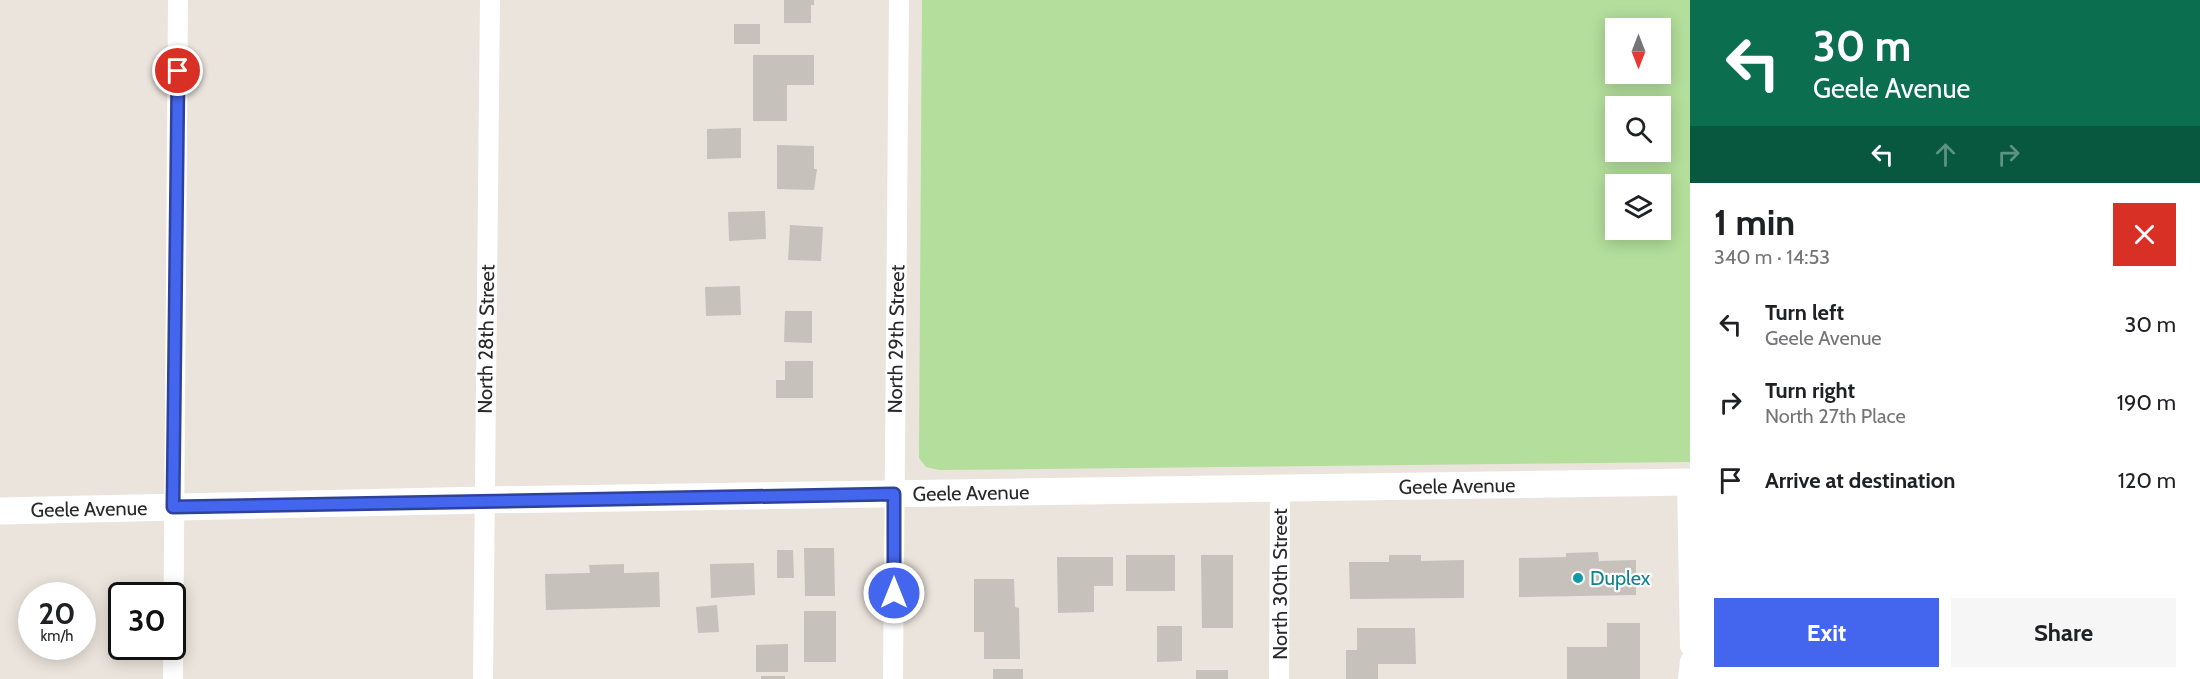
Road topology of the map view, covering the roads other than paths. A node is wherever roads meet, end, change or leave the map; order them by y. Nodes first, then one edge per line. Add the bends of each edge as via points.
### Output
1 (178, 0) edge
2 (490, 0) edge
3 (899, 0) edge
4 (1689, 482) edge
5 (1280, 488) junction
6 (894, 494) junction
7 (484, 500) junction
8 (173, 507) junction
9 (0, 511) edge
10 (1690, 646) edge
11 (1690, 661) edge
12 (173, 679) edge
13 (483, 679) edge
14 (893, 679) edge
15 (1279, 679) edge
16 (1688, 679) edge

1 - 8 street
2 - 7 street, North 28th Street
3 - 6 street, North 29th Street
4 - 5 street, Geele Avenue
4 - 10 street
5 - 6 street, Geele Avenue
5 - 15 street, North 30th Street
6 - 7 street, Geele Avenue
6 - 14 street, North 29th Street
7 - 8 street, Geele Avenue
7 - 13 street, North 28th Street
8 - 9 street, Geele Avenue
8 - 12 street
11 - 16 street

